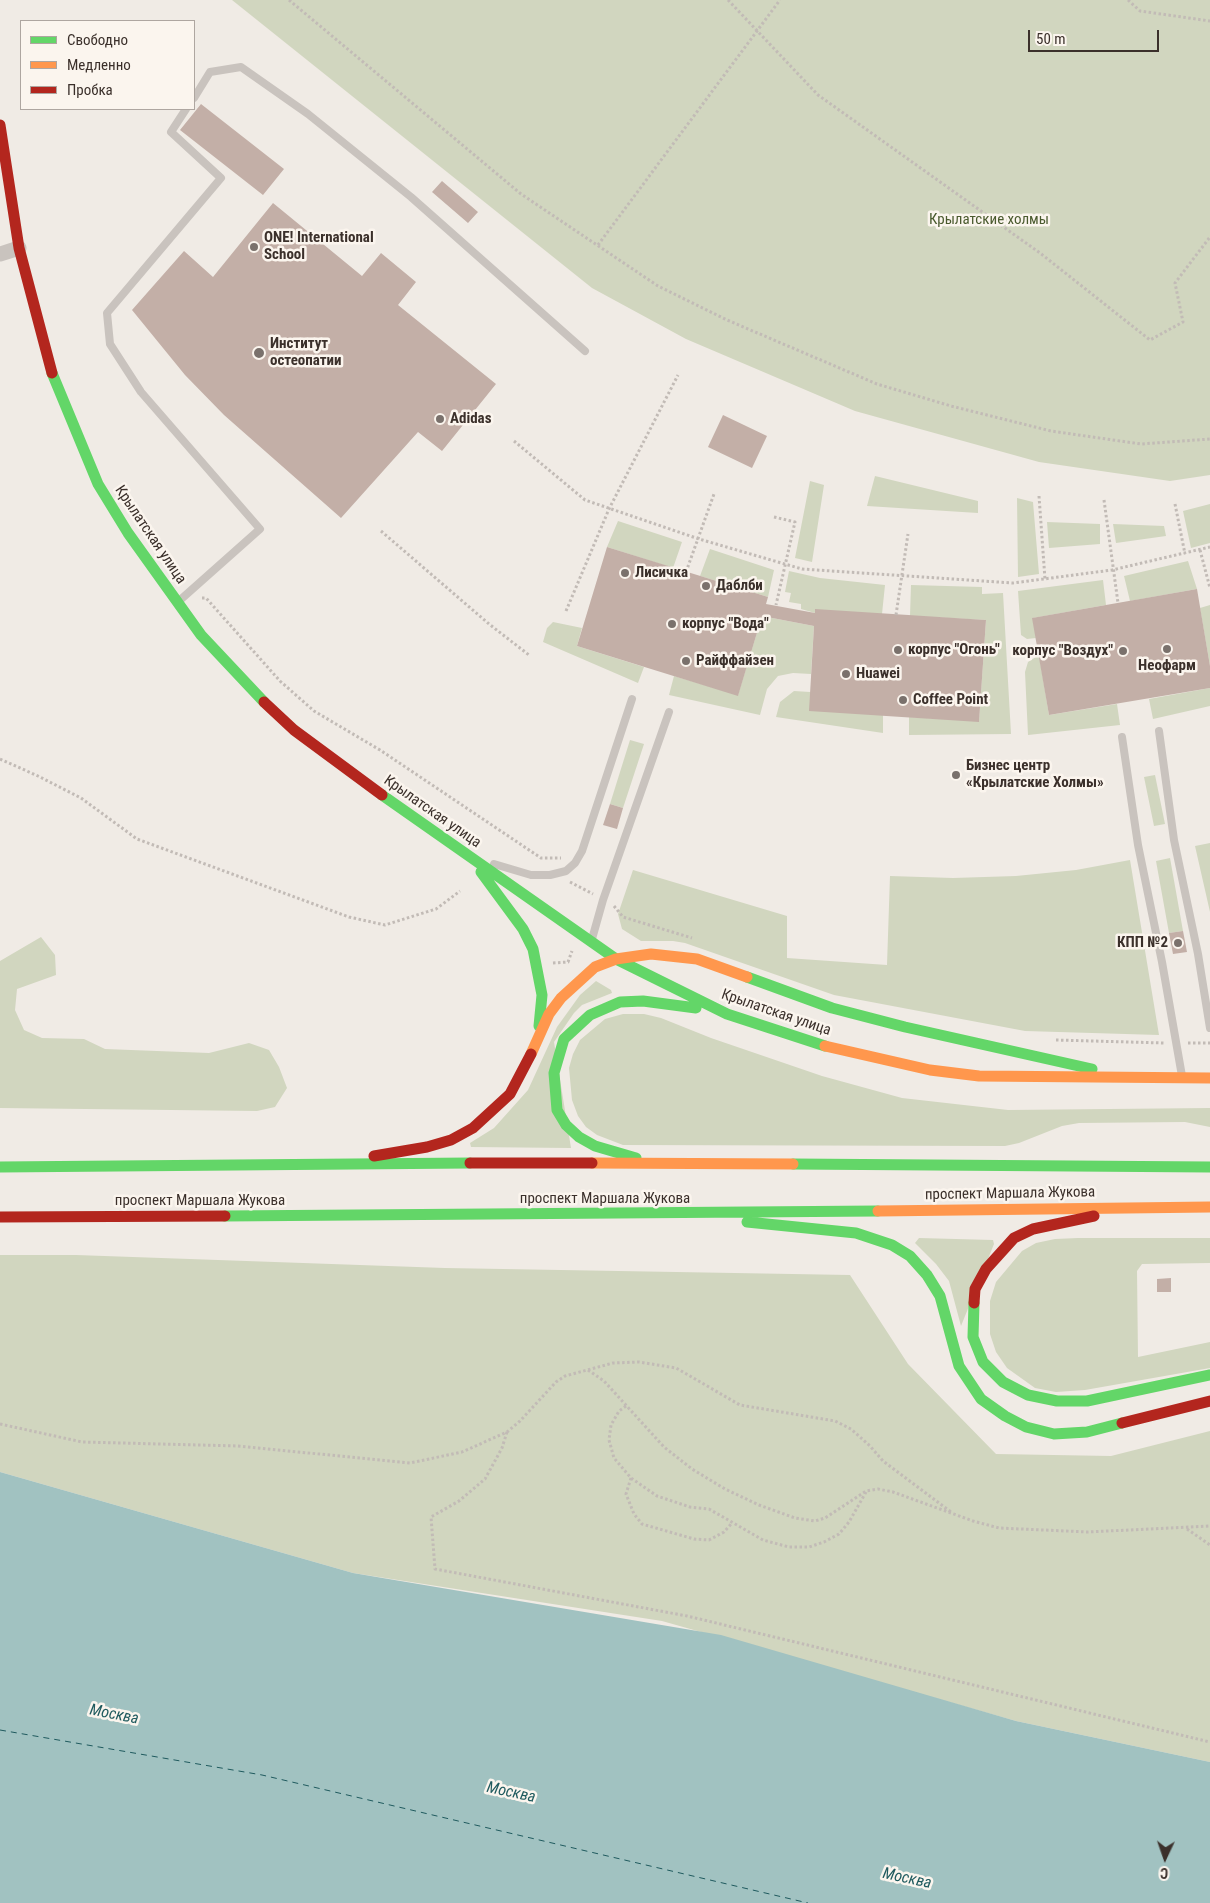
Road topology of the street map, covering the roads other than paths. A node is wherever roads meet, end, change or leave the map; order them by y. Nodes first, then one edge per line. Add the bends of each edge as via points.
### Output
1 (195, 96) edge
2 (185, 110) edge
3 (0, 125) edge
4 (19, 248) junction
5 (0, 254) edge
6 (585, 351) dead end
7 (178, 602) junction
8 (632, 699) dead end
9 (668, 712) dead end
10 (1159, 731) dead end
11 (1122, 737) dead end
12 (468, 856) junction
13 (591, 942) junction
14 (616, 959) junction
15 (727, 1014) junction
16 (1210, 1028) edge
17 (537, 1038) junction
18 (1182, 1078) junction
19 (1210, 1078) edge
20 (1142, 1079) junction
21 (330, 1163) junction
22 (663, 1163) junction
23 (0, 1167) edge
24 (1210, 1167) edge
25 (1139, 1207) junction
26 (1210, 1207) edge
27 (674, 1214) junction
28 (0, 1217) edge
29 (1210, 1374) edge
30 (1210, 1401) edge

1 - 6 lane via 210,72 241,67 308,114 411,197
2 - 7 lane via 171,132 221,178 107,313 110,344 141,392 260,529
3 - 4 main road, Крылатская улица
4 - 5 street
4 - 7 main road, Крылатская улица via 56,387 75,433 98,484 128,533
7 - 12 main road, Крылатская улица via 201,635 294,730
8 - 12 lane via 576,863 566,871 531,875
9 - 13 lane
10 - 16 lane via 1174,840
11 - 18 lane via 1138,845
12 - 13 main road, Крылатская улица
12 - 17 main road via 523,929 533,949 542,995
13 - 14 main road, Крылатская улица
14 - 15 main road, Крылатская улица
14 - 17 main road via 595,967 580,978 549,1014
14 - 20 main road via 651,954 697,959 771,988 841,1010 1059,1063
15 - 20 main road, Крылатская улица via 791,1037 930,1070 979,1076
15 - 22 main road via 667,1003 620,1002 590,1015 564,1039 557,1058 554,1091 557,1110 566,1125 595,1146 623,1156
17 - 21 main road via 522,1075 510,1094 473,1128 451,1140 427,1147
18 - 19 main road, Крылатская улица
18 - 20 main road, Крылатская улица
21 - 22 main road, проспект Маршала Жукова
21 - 23 main road, проспект Маршала Жукова
22 - 24 main road, проспект Маршала Жукова
25 - 26 main road, проспект Маршала Жукова
25 - 27 main road, проспект Маршала Жукова
25 - 29 main road via 1040,1227 1014,1238 986,1269 976,1289 974,1337 983,1362 1003,1382 1028,1395 1057,1401 1087,1400
27 - 28 main road, проспект Маршала Жукова
27 - 30 main road via 856,1233 910,1256 940,1296 959,1366 981,1399 1004,1416 1026,1426 1054,1434 1088,1432

